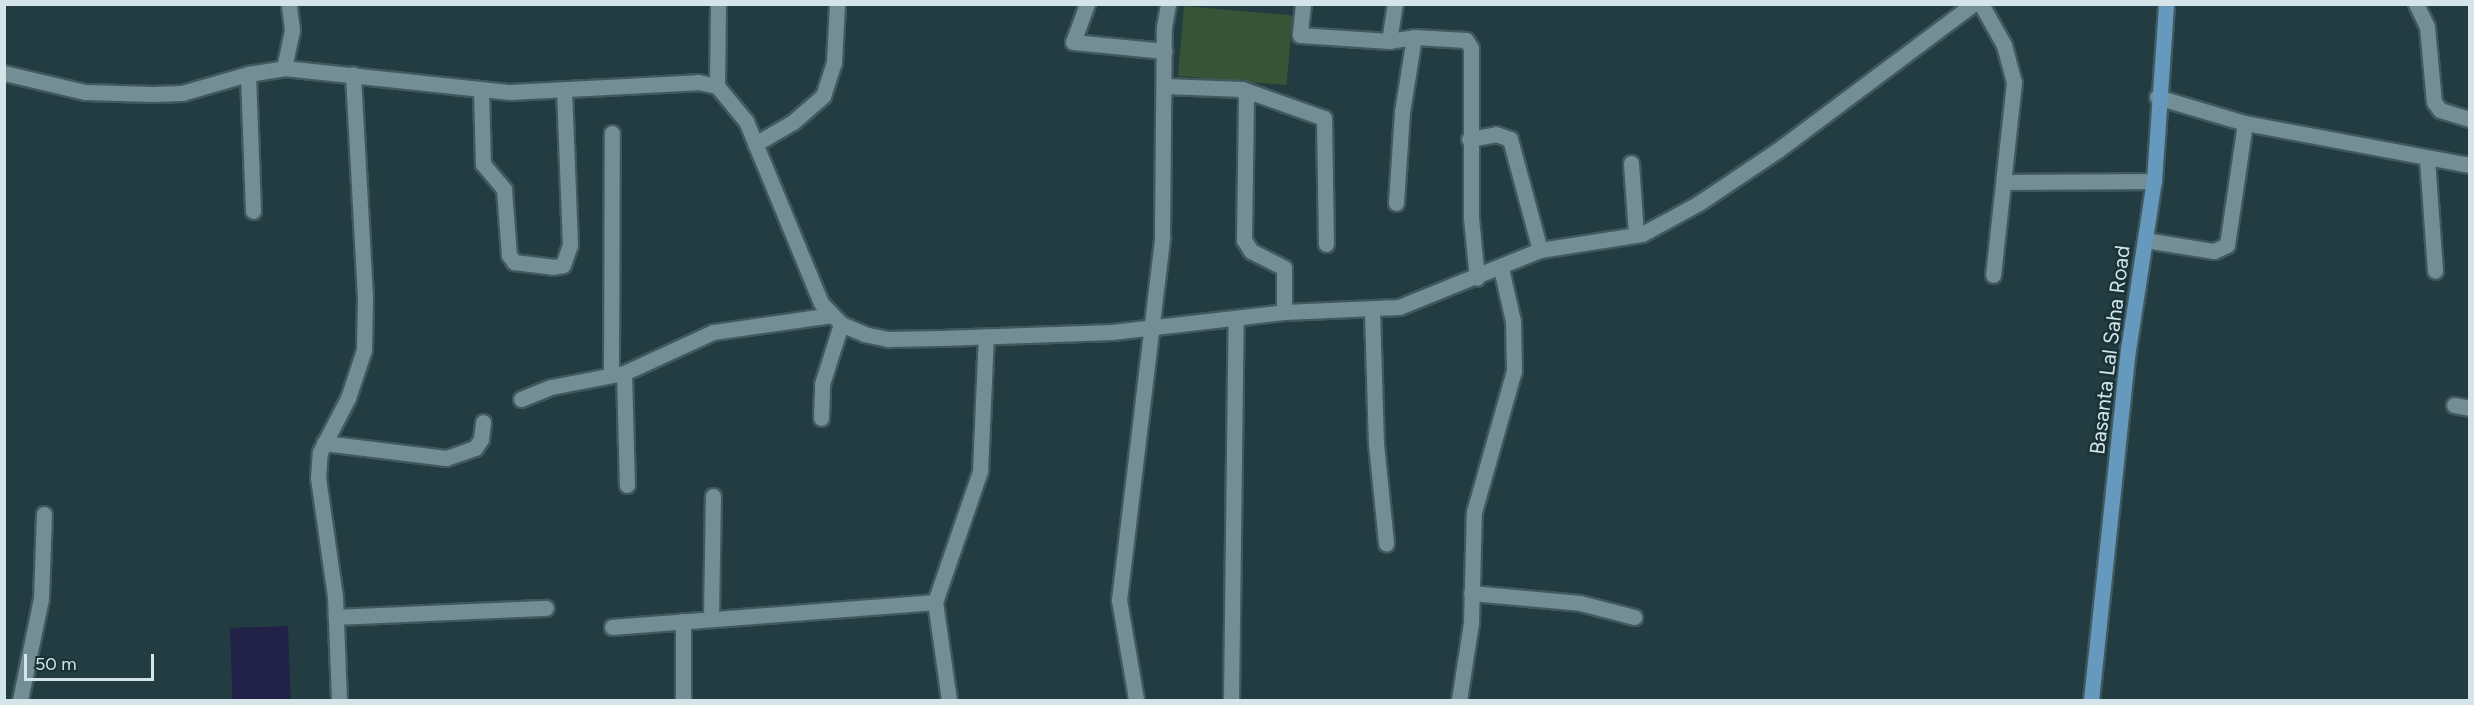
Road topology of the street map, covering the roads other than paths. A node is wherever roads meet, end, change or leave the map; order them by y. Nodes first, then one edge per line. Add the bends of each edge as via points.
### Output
1 (289, 4) edge
2 (718, 4) edge
3 (837, 4) edge
4 (1087, 4) edge
5 (1168, 4) edge
6 (1303, 4) edge
7 (1395, 4) edge
8 (1973, 4) edge
9 (1981, 4) edge
10 (2166, 4) edge
11 (2416, 4) edge
12 (1414, 37) junction
13 (1389, 41) junction
14 (1165, 51) junction
15 (284, 68) junction
16 (4, 73) edge
17 (248, 74) junction
18 (353, 74) junction
19 (717, 86) junction
20 (1165, 86) junction
21 (481, 89) junction
22 (1242, 89) junction
23 (564, 92) junction
24 (2157, 97) junction
25 (2469, 119) edge
26 (2245, 123) junction
27 (612, 133) dead end
28 (1469, 139) junction
29 (755, 144) junction
30 (2427, 159) junction
31 (1631, 164) dead end
32 (2469, 165) edge
33 (2004, 182) junction
34 (2154, 182) junction
35 (1396, 203) dead end
36 (253, 211) dead end
37 (1636, 236) junction
38 (2145, 240) junction
39 (1326, 244) dead end
40 (1540, 250) junction
41 (1501, 268) junction
42 (2435, 271) dead end
43 (1993, 275) dead end
44 (1477, 278) junction
45 (1372, 311) junction
46 (1284, 312) junction
47 (1236, 318) junction
48 (837, 319) junction
49 (1153, 328) junction
50 (986, 336) junction
51 (617, 374) junction
52 (521, 399) dead end
53 (2454, 405) dead end
54 (2469, 408) edge
55 (820, 418) dead end
56 (483, 422) dead end
57 (324, 443) junction
58 (627, 485) dead end
59 (713, 496) dead end
60 (44, 514) dead end
61 (1386, 543) dead end
62 (1471, 593) junction
63 (935, 602) junction
64 (546, 608) dead end
65 (336, 617) junction
66 (1634, 617) dead end
67 (711, 618) junction
68 (683, 621) junction
69 (612, 627) dead end
70 (1136, 699) edge
71 (20, 700) edge
72 (339, 700) edge
73 (683, 700) edge
74 (949, 700) edge
75 (1231, 700) edge
76 (1459, 700) edge
77 (2091, 700) edge

1 - 15 street via 292,30
2 - 19 street
3 - 29 street via 834,62 823,96 793,122
4 - 14 street via 1073,42
5 - 14 street
6 - 13 street via 1300,35
7 - 13 street
8 - 37 street via 1778,150 1699,203
9 - 33 street via 2004,45 2014,82
10 - 24 main road, Basanta Lal Saha Road
11 - 25 street via 2427,27 2434,102 2440,110
12 - 13 street
12 - 28 street via 1467,40 1471,48
12 - 35 street via 1402,112
14 - 20 street
15 - 17 street
15 - 18 street
16 - 17 street via 85,92 153,94 182,93
17 - 36 street
18 - 21 street
18 - 57 street via 365,297 364,350 351,390
19 - 23 street via 698,82
19 - 29 street via 733,101
20 - 22 street
20 - 49 street via 1162,237
21 - 23 street
21 - 23 street via 483,164 504,189 509,255 514,262 553,267 563,265 570,245
22 - 39 street via 1324,118
22 - 46 street via 1246,97 1244,240 1251,251 1284,268
24 - 26 street
24 - 34 main road, Basanta Lal Saha Road
26 - 30 street
26 - 38 street via 2227,245 2214,251
27 - 51 street
28 - 40 street via 1496,134 1510,138
28 - 44 street
29 - 48 street via 821,303
30 - 32 street
30 - 42 street
31 - 37 street
33 - 34 street
33 - 43 street
34 - 38 main road, Basanta Lal Saha Road
37 - 40 street
38 - 77 main road, Basanta Lal Saha Road via 2128,350
40 - 41 street
41 - 44 street
41 - 62 street via 1513,321 1515,371 1477,499
44 - 45 street via 1399,307
45 - 46 street
45 - 61 street via 1376,444
46 - 47 street
47 - 49 street
47 - 75 street
48 - 50 street via 864,334 888,339
48 - 51 street via 713,332
48 - 55 street via 822,384
49 - 50 street
49 - 70 street via 1119,600
50 - 63 street via 980,471
51 - 52 street via 551,387
51 - 58 street
53 - 54 street
56 - 57 street via 481,439 475,448 446,458
57 - 65 street via 318,477
59 - 67 street
60 - 71 street via 41,599
62 - 66 street via 1580,603
62 - 76 street via 1467,657
63 - 67 street
63 - 74 street
64 - 65 street
65 - 72 street
67 - 68 street
68 - 69 street
68 - 73 street

